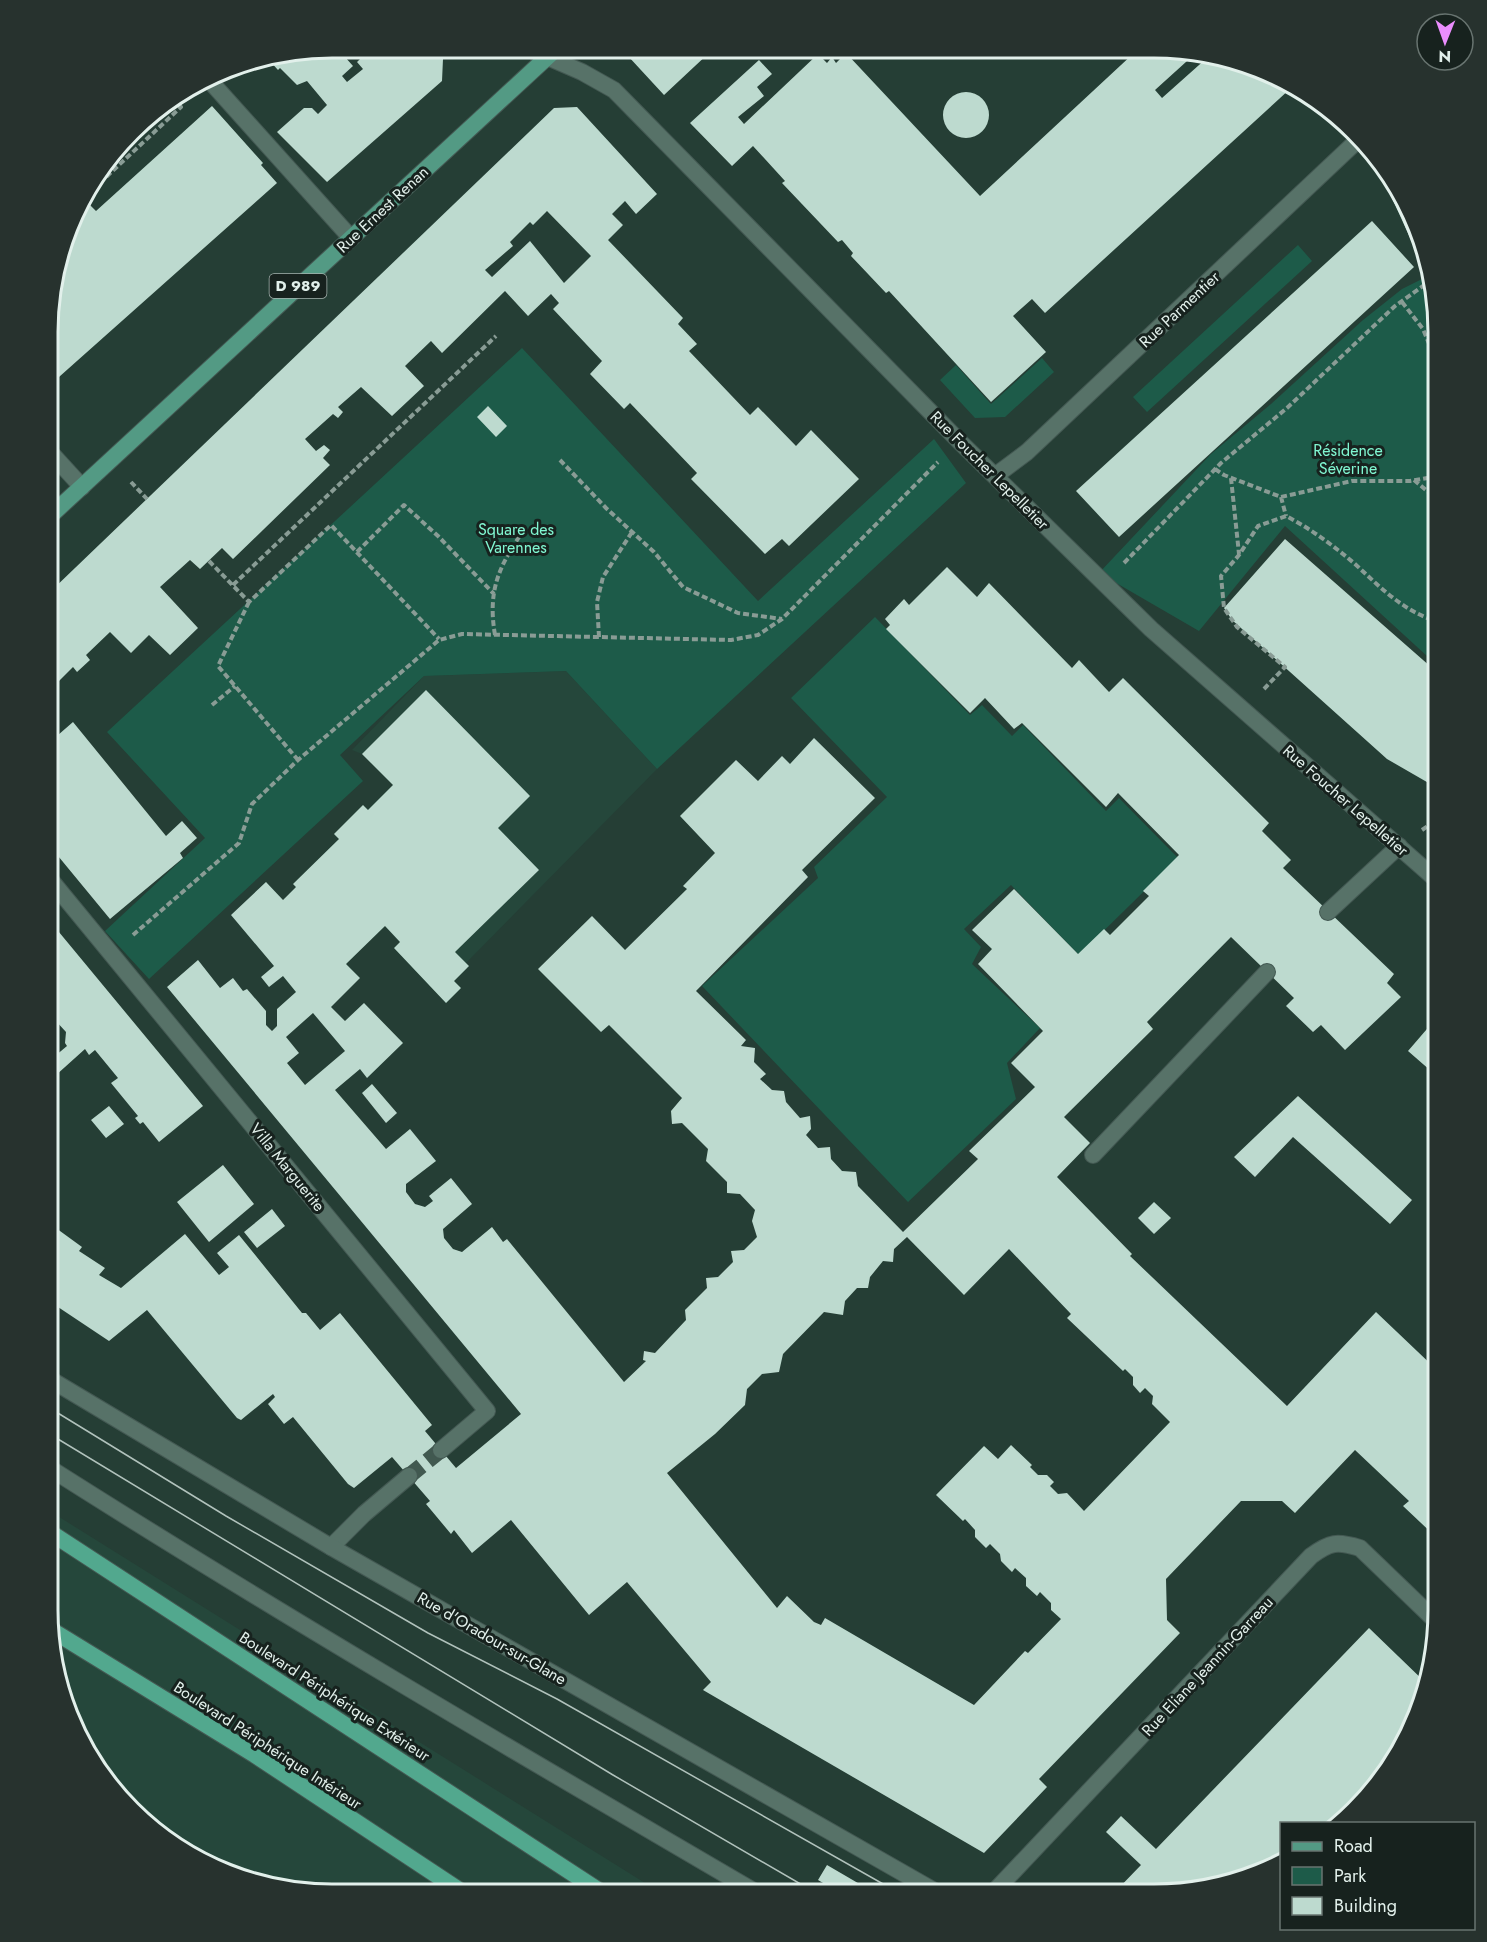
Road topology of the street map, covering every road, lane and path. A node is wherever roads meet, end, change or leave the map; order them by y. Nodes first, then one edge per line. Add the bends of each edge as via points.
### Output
1 (547, 58) edge
2 (560, 58) edge
3 (214, 86) edge
4 (180, 105) edge
5 (1353, 144) edge
6 (109, 174) edge
7 (351, 238) junction
8 (1424, 285) edge
9 (1402, 302) junction
10 (496, 336) dead end
11 (1429, 344) edge
12 (959, 441) junction
13 (561, 460) dead end
14 (58, 461) edge
15 (1215, 469) junction
16 (995, 476) junction
17 (1231, 478) junction
18 (1429, 478) edge
19 (1414, 480) junction
20 (82, 487) junction
21 (1429, 493) edge
22 (1281, 497) junction
23 (58, 509) edge
24 (1286, 516) junction
25 (632, 532) junction
26 (519, 537) dead end
27 (357, 552) junction
28 (1239, 555) junction
29 (209, 561) dead end
30 (1104, 584) junction
31 (233, 585) junction
32 (494, 594) junction
33 (249, 602) junction
34 (782, 619) junction
35 (1429, 619) edge
36 (496, 635) junction
37 (599, 638) junction
38 (439, 639) junction
39 (235, 686) junction
40 (212, 705) dead end
41 (1245, 711) junction
42 (298, 760) junction
43 (1399, 846) junction
44 (1429, 873) edge
45 (58, 889) edge
46 (1328, 912) dead end
47 (113, 953) junction
48 (1267, 972) dead end
49 (1093, 1155) dead end
50 (58, 1384) edge
51 (441, 1450) tunnel mouth
52 (58, 1473) edge
53 (409, 1476) tunnel mouth
54 (58, 1539) edge
55 (331, 1547) junction
56 (1429, 1614) edge
57 (60, 1635) edge
58 (450, 1884) edge
59 (589, 1884) edge
60 (742, 1884) edge
61 (922, 1884) edge
62 (1001, 1884) edge

1 - 7 main road, Rue Ernest Renan / D 989
2 - 12 street, Rue Foucher Lepelletier via 614,90
3 - 7 street
4 - 6 path
5 - 16 street, Rue Parmentier via 1027,452
7 - 20 main road, Rue Ernest Renan / D 989
8 - 9 path
9 - 11 path
9 - 15 path
10 - 31 path
12 - 16 street, Rue Foucher Lepelletier
12 - 34 path
13 - 25 path
14 - 20 street
15 - 17 path
15 - 30 path
16 - 30 street, Rue Foucher Lepelletier
17 - 22 path
17 - 28 path
18 - 19 path
19 - 21 path
19 - 22 path via 1352,481
20 - 23 main road, Rue Ernest Renan / D 989
22 - 24 path
24 - 28 path via 1258,526
24 - 35 path via 1306,526 1353,562 1389,596
25 - 34 path via 683,587 738,613
25 - 37 path via 603,577 597,602
26 - 32 path via 503,560
27 - 32 path via 404,505
27 - 33 path via 331,525
27 - 38 path
28 - 41 path via 1221,576 1224,608 1237,627 1285,667
29 - 31 path
30 - 41 street, Rue Foucher Lepelletier
31 - 33 path
32 - 36 path via 492,618
33 - 39 path via 218,666
34 - 37 path via 758,635 730,640
36 - 37 path
36 - 38 path via 462,634
38 - 42 path
39 - 40 path
39 - 42 path
41 - 43 street, Rue Foucher Lepelletier
42 - 47 path via 252,804 239,843
43 - 44 street, Rue Foucher Lepelletier
43 - 46 street
45 - 47 street, Villa Marguerite
47 - 51 street, Villa Marguerite via 487,1411
48 - 49 street
50 - 55 street, Rue d'Oradour-sur-Glane
52 - 60 street
53 - 55 street
54 - 59 highway, Boulevard Périphérique Extérieur
55 - 61 street, Rue d'Oradour-sur-Glane
56 - 62 street, Rue Eliane Jeannin-Garreau via 1359,1548 1344,1543 1327,1544 1311,1556
57 - 58 highway, Boulevard Périphérique Intérieur via 255,1755

